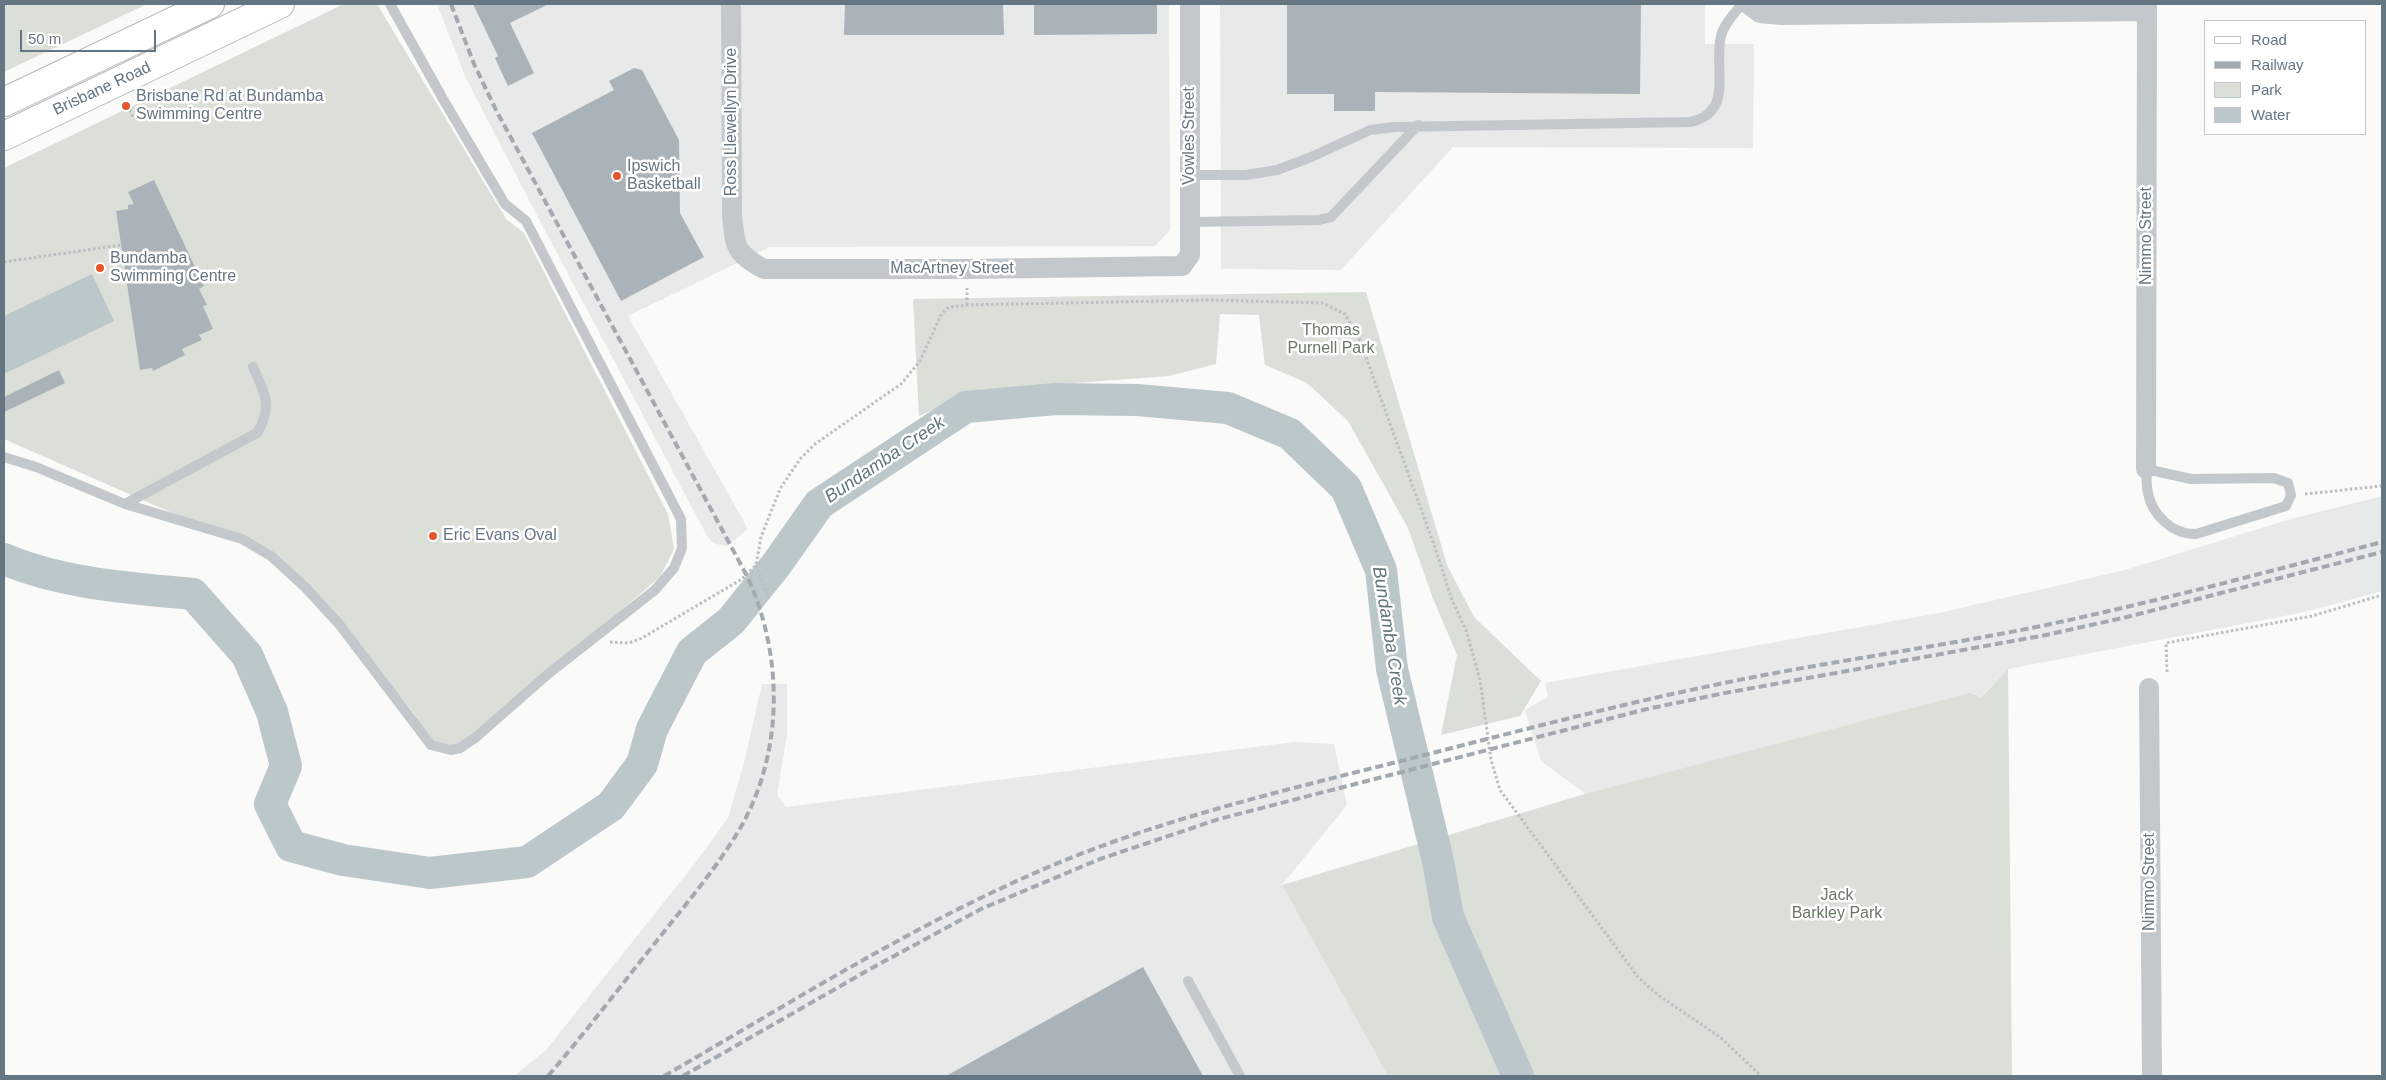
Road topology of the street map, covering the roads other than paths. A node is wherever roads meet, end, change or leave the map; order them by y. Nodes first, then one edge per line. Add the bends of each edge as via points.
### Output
1 (210, 4) edge
2 (280, 4) edge
3 (390, 4) edge
4 (731, 4) edge
5 (1190, 4) edge
6 (1742, 4) edge
7 (1748, 4) edge
8 (2147, 7) edge
9 (4, 102) edge
10 (1418, 125) junction
11 (4, 136) edge
12 (1190, 174) junction
13 (1190, 222) junction
14 (734, 241) joint
15 (1182, 266) joint
16 (253, 367) dead end
17 (4, 457) edge
18 (2146, 469) junction
19 (125, 504) junction
20 (2149, 688) dead end
21 (1188, 981) dead end
22 (1240, 1076) edge
23 (2152, 1076) edge

1 - 9 main road, Brisbane Road
2 - 11 main road, Brisbane Road
3 - 19 lane via 505,204 526,221 681,518 682,548 674,568 655,590 548,674 475,738 460,748 440,748 431,745 339,624 271,556 242,539
4 - 14 street, Ross Llewellyn Drive
5 - 12 street, Vowles Street
6 - 10 lane via 1720,37 1718,102 1712,113 1701,120
7 - 8 street via 1760,13 1780,15
8 - 18 street, Nimmo Street
10 - 12 lane via 1370,130 1277,170 1246,175
10 - 13 lane via 1331,217 1304,221
12 - 13 street, Vowles Street
13 - 15 street, Vowles Street via 1190,256
14 - 15 street, MacArtney Street via 745,259 764,268
16 - 19 lane via 265,390 267,404 265,421 257,433
17 - 19 lane
18 - 18 lane via 2191,479 2274,478 2288,483 2292,495 2286,506 2188,534 2174,529 2156,511 2147,492
20 - 23 street, Nimmo Street
21 - 22 lane

